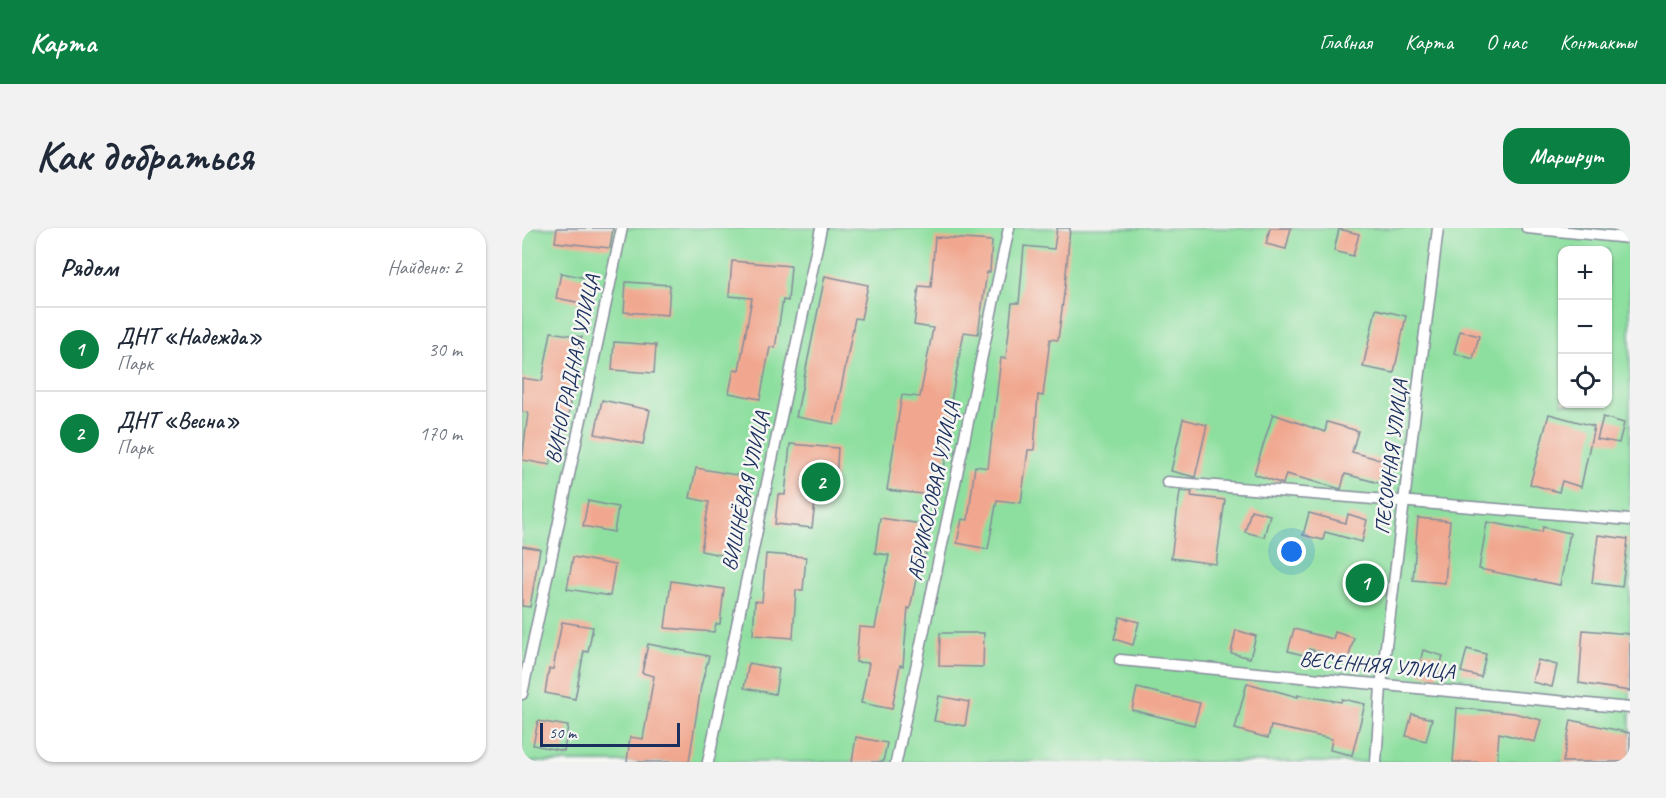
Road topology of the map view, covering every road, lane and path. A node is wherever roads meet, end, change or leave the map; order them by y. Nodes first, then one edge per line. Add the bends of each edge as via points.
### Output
1 (622, 228) edge
2 (821, 228) edge
3 (1009, 228) edge
4 (1438, 228) edge
5 (1527, 228) edge
6 (1630, 238) edge
7 (1167, 482) dead end
8 (1406, 501) junction
9 (1630, 520) edge
10 (1120, 660) dead end
11 (1381, 686) junction
12 (522, 694) edge
13 (1630, 708) edge
14 (708, 762) edge
15 (896, 762) edge
16 (1376, 762) edge

1 - 12 lane, ВИНОГРАДНАЯ УЛИЦА
2 - 14 lane, ВИШНЁВАЯ УЛИЦА
3 - 15 lane, АБРИКОСОВАЯ УЛИЦА
4 - 8 lane, ПЕСОЧНАЯ УЛИЦА
5 - 6 lane
7 - 8 lane
8 - 9 lane
8 - 11 lane, ПЕСОЧНАЯ УЛИЦА
10 - 11 lane, ВЕСЕННЯЯ УЛИЦА
11 - 13 lane, ВЕСЕННЯЯ УЛИЦА
11 - 16 lane, ПЕСОЧНАЯ УЛИЦА

